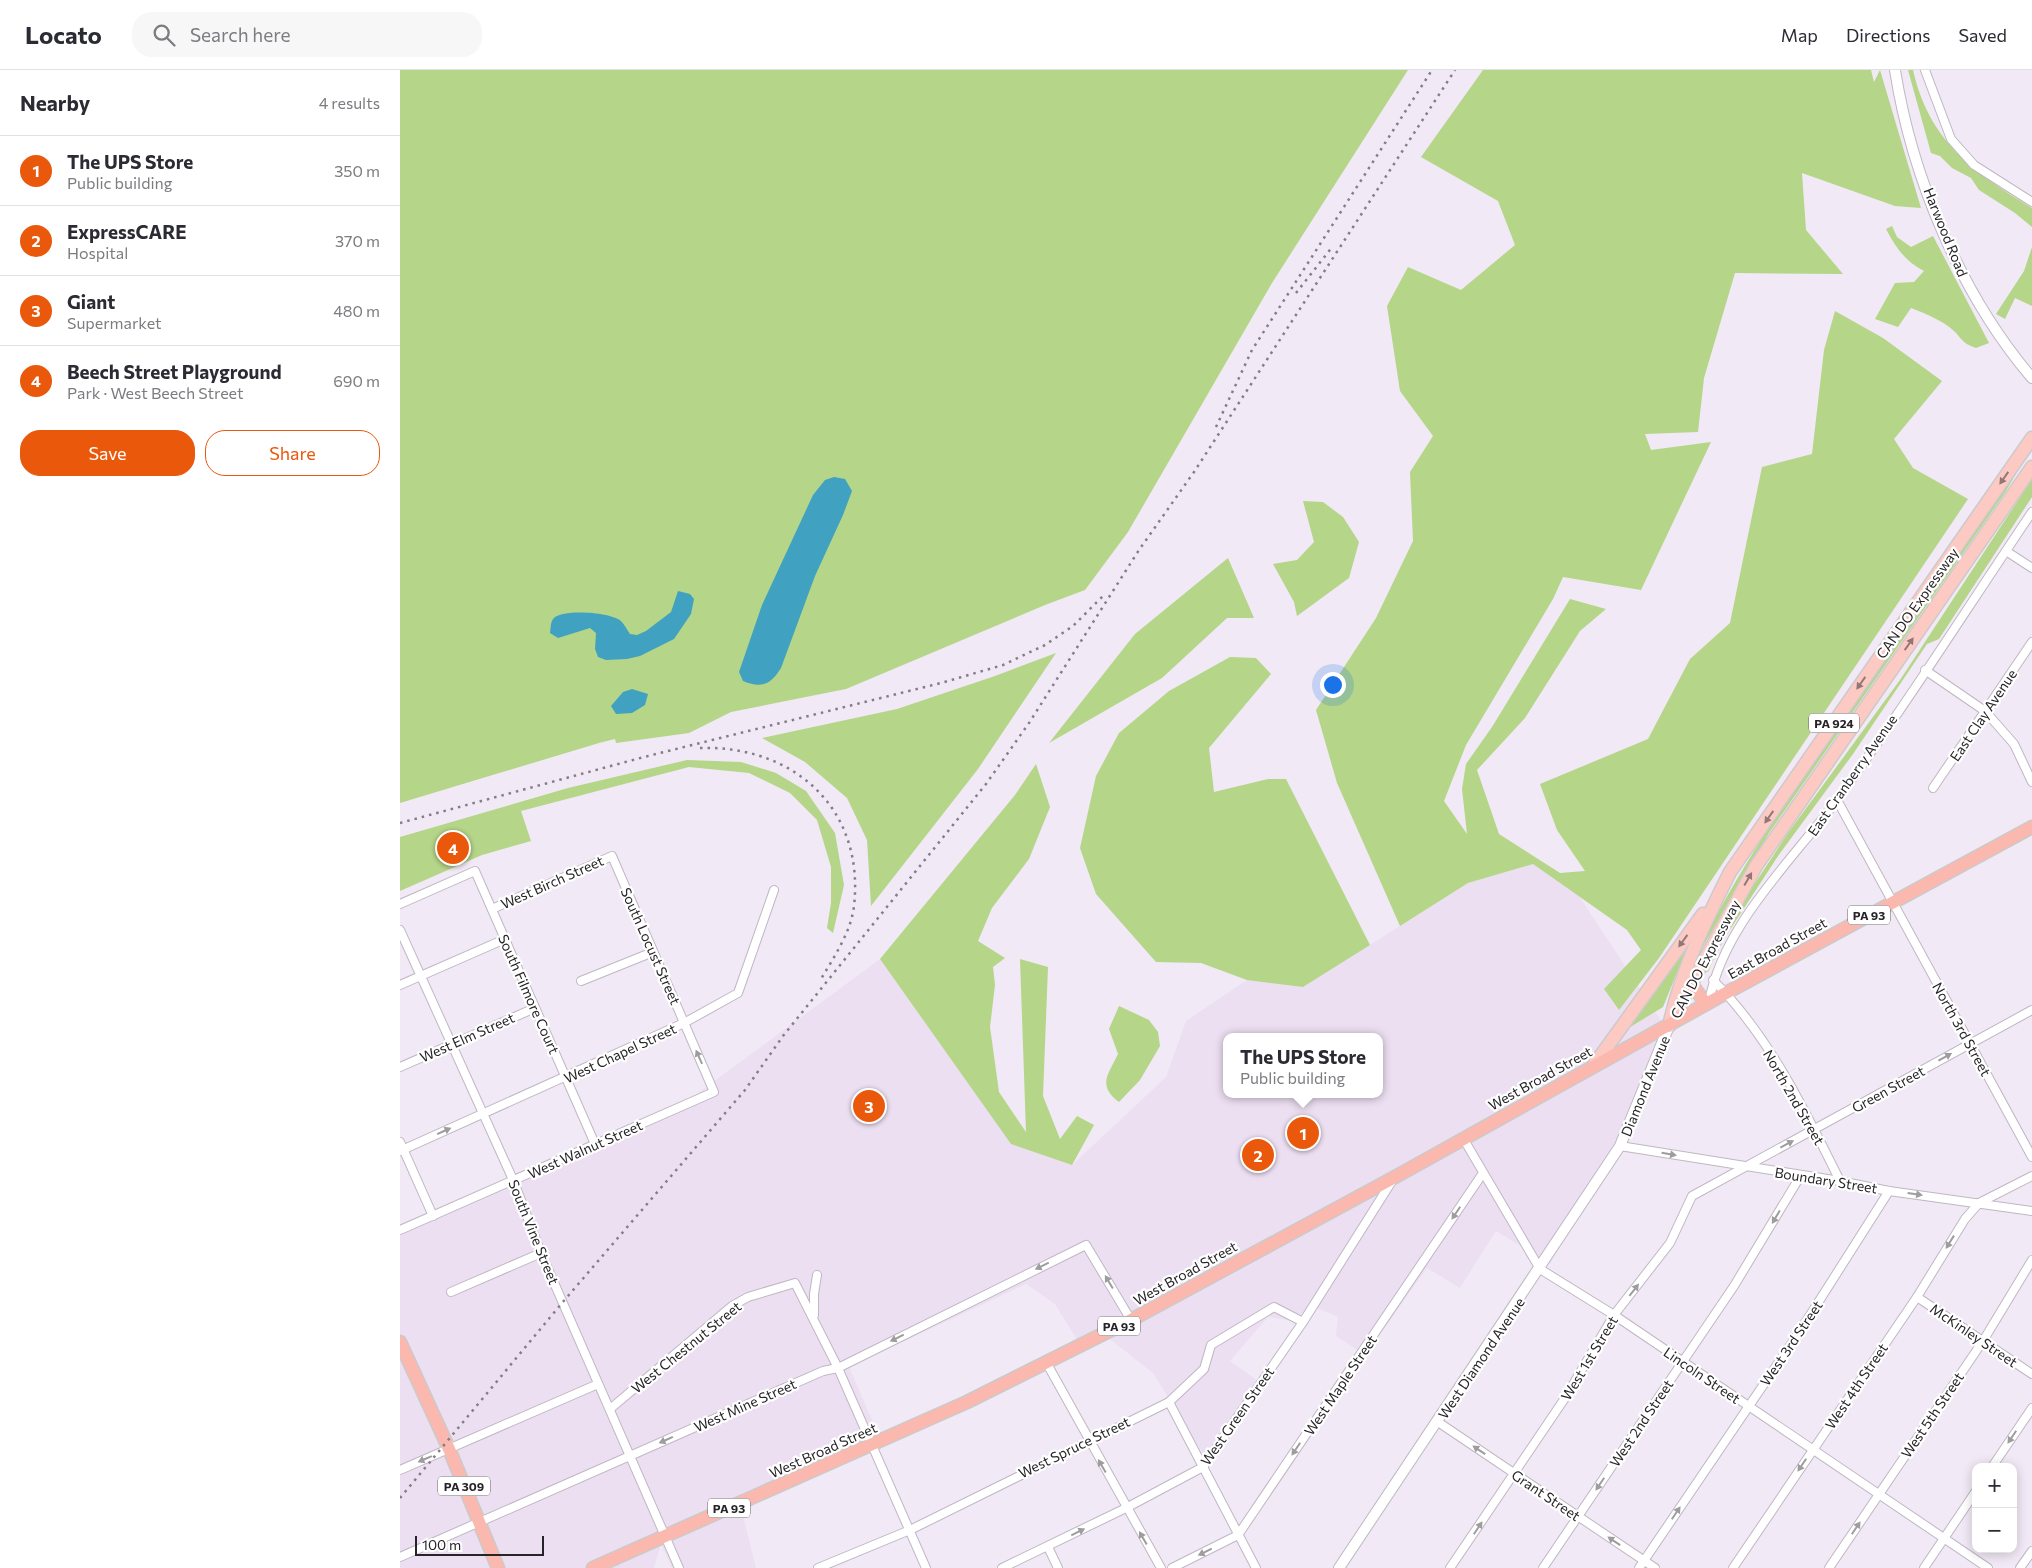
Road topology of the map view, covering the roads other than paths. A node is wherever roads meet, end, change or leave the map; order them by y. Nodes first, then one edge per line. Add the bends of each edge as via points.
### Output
1 (1895, 70) edge
2 (1925, 70) edge
3 (2032, 202) edge
4 (2032, 378) edge
5 (2032, 438) edge
6 (2032, 467) edge
7 (2032, 512) edge
8 (2006, 551) junction
9 (2032, 568) edge
10 (2032, 642) edge
11 (1926, 670) junction
12 (1985, 712) junction
13 (2032, 782) edge
14 (1933, 788) dead end
15 (1837, 800) junction
16 (2032, 827) edge
17 (612, 856) joint
18 (1730, 872) junction
19 (774, 890) dead end
20 (1893, 902) junction
21 (400, 904) edge
22 (492, 909) junction
23 (400, 930) edge
24 (505, 939) junction
25 (653, 952) junction
26 (420, 976) junction
27 (1713, 980) junction
28 (581, 981) dead end
29 (1691, 983) junction
30 (400, 985) edge
31 (1726, 992) junction
32 (1707, 1003) junction
33 (535, 1008) junction
34 (2032, 1010) edge
35 (684, 1023) junction
36 (1669, 1026) junction
37 (1970, 1044) junction
38 (450, 1045) junction
39 (1594, 1065) junction
40 (400, 1067) edge
41 (566, 1078) junction
42 (714, 1092) joint
43 (483, 1114) junction
44 (1814, 1129) junction
45 (1464, 1138) junction
46 (400, 1142) edge
47 (594, 1144) junction
48 (1620, 1146) junction
49 (402, 1150) edge
50 (2032, 1157) edge
51 (1744, 1167) junction
52 (1483, 1173) junction
53 (1801, 1175) junction
54 (2032, 1176) edge
55 (1394, 1177) junction
56 (1840, 1180) junction
57 (514, 1182) junction
58 (1890, 1191) junction
59 (1979, 1203) junction
60 (2032, 1211) edge
61 (433, 1216) junction
62 (400, 1230) edge
63 (541, 1253) junction
64 (2032, 1260) edge
65 (1540, 1269) junction
66 (817, 1275) dead end
67 (451, 1292) dead end
68 (1916, 1296) junction
69 (1614, 1315) junction
70 (814, 1317) junction
71 (1131, 1320) junction
72 (1303, 1322) junction
73 (1983, 1341) junction
74 (400, 1342) edge
75 (1046, 1362) junction
76 (1682, 1362) junction
77 (838, 1368) junction
78 (2032, 1374) edge
79 (598, 1384) junction
80 (1169, 1402) junction
81 (1749, 1406) junction
82 (2032, 1408) edge
83 (610, 1409) junction
84 (1438, 1422) junction
85 (1087, 1440) junction
86 (873, 1445) junction
87 (449, 1449) junction
88 (1813, 1450) junction
89 (630, 1456) junction
90 (1995, 1463) edge
91 (1203, 1467) junction
92 (400, 1470) edge
93 (1514, 1473) junction
94 (1879, 1494) junction
95 (1972, 1497) edge
96 (1126, 1508) junction
97 (1578, 1516) junction
98 (479, 1522) junction
99 (910, 1530) junction
100 (1238, 1535) junction
101 (665, 1536) junction
102 (1944, 1538) junction
103 (1048, 1547) junction
104 (2032, 1551) edge
105 (400, 1557) edge
106 (1644, 1561) junction
107 (498, 1568) edge
108 (593, 1568) edge
109 (679, 1568) edge
110 (818, 1568) edge
111 (926, 1568) edge
112 (1002, 1568) edge
113 (1058, 1568) edge
114 (1160, 1568) edge
115 (1172, 1568) edge
116 (1256, 1568) edge
117 (1339, 1568) edge
118 (1450, 1568) edge
119 (1543, 1568) edge
120 (1639, 1568) edge
121 (1655, 1568) edge
122 (1733, 1568) edge
123 (1829, 1568) edge
124 (1924, 1568) edge
125 (1988, 1568) edge
126 (2020, 1568) edge

1 - 4 street, Harwood Road via 1916,158 1942,229 1990,323
2 - 3 street via 1951,139 1974,165
5 -> 18 main road, CAN DO Expressway / PA 924
29 -> 6 main road, CAN DO Expressway / PA 924 via 1756,866
7 - 8 street, East Cranberry Avenue
8 - 9 street
8 - 11 street, East Cranberry Avenue
10 - 12 street, East Clay Avenue
11 - 12 street
11 - 15 street, East Cranberry Avenue
12 - 13 street via 2014,744
12 - 14 street, East Clay Avenue
15 - 20 street, North 3rd Street
15 - 27 street, East Cranberry Avenue via 1745,918
16 - 20 highway, East Broad Street / PA 93
17 - 22 street, West Birch Street
17 - 25 street, South Locust Street
18 - 36 main road, CAN DO Expressway / PA 924 via 1676,990
18 -> 39 main road
19 - 35 street, West Chapel Street via 738,993
20 - 31 highway, East Broad Street / PA 93
20 - 37 street, North 3rd Street
21 - 22 street, South Filmore Court via 475,871
22 - 24 street, South Filmore Court
23 - 26 street, South Vine Street
24 - 26 street
24 - 33 street, South Filmore Court
25 - 28 street
25 - 35 street, South Locust Street
26 - 30 street
26 - 38 street, South Vine Street
27 - 31 street, North 2nd Street
27 - 32 street, East Cranberry Avenue
29 - 32 highway
29 - 36 main road, CAN DO Expressway
31 - 32 highway, East Broad Street / PA 93
31 - 44 street, North 2nd Street via 1778,1063
32 - 36 highway, East Broad Street / PA 93
33 - 38 street, West Elm Street
33 - 41 street, South Filmore Court
34 - 37 street, Green Street
35 - 41 street, West Chapel Street
42 -> 35 street, South Locust Street
36 - 39 highway, West Broad Street / PA 93
36 - 48 street, Diamond Avenue
44 -> 37 street, Green Street
37 - 50 street, North 3rd Street
38 - 40 street, West Elm Street
38 - 43 street, South Vine Street
39 - 45 highway, West Broad Street / PA 93
41 - 43 street, West Chapel Street
41 - 47 street, South Filmore Court
42 - 47 street, West Walnut Street
49 -> 43 street, West Chapel Street
43 - 57 street, South Vine Street
51 -> 44 street, Green Street
44 - 56 street, North 2nd Street
45 - 52 street, Lincoln Street
45 - 55 highway, West Broad Street / PA 93
46 - 49 street
47 - 57 street, West Walnut Street
48 -> 51 street, Boundary Street
48 - 65 street, West Diamond Avenue
49 - 61 street
51 - 53 street, Boundary Street
69 -> 51 street, West 1st Street via 1670,1243 1692,1196
52 - 65 street, Lincoln Street
52 -> 100 street, West Maple Street
53 - 56 street, Boundary Street
53 -> 76 street, West 2nd Street via 1734,1286
54 - 59 street
55 - 71 highway, West Broad Street / PA 93
55 - 72 street, West Green Street
56 - 58 street, Boundary Street
57 - 61 street, West Walnut Street
57 - 63 street, South Vine Street
58 -> 59 street, Boundary Street
58 - 81 street, West 3rd Street
59 - 60 street, Boundary Street
59 -> 68 street, West 4th Street via 1965,1219
61 - 62 street, West Walnut Street
63 - 67 street
63 - 79 street, South Vine Street
64 - 73 street, West 5th Street
65 - 69 street, Lincoln Street
65 - 84 street, West Diamond Avenue
66 - 70 street
68 - 73 street, McKinley Street
68 - 88 street, West 4th Street
69 - 76 street, Lincoln Street
69 - 93 street, West 1st Street via 1565,1398
70 - 77 street
70 - 83 street, West Chestnut Street via 795,1283 748,1297 732,1306
71 - 75 highway, West Broad Street / PA 93
71 -> 77 street, West Mine Street via 1086,1245
72 - 80 street, West Spruce Street via 1274,1306 1211,1345 1204,1369
72 - 91 street, West Green Street
73 - 78 street, McKinley Street
73 - 94 street, West 5th Street
74 - 87 highway, PA 309
75 - 85 street
75 - 86 highway, West Broad Street / PA 93
76 - 81 street, Lincoln Street
76 -> 97 street, West 2nd Street
77 - 86 street
77 -> 89 street, West Mine Street via 823,1371
79 - 83 street, South Vine Street
79 - 87 street
80 - 85 street, West Spruce Street
80 - 91 street
81 - 88 street, Lincoln Street
106 -> 81 street, West 3rd Street
82 -> 90 street
83 - 89 street, South Vine Street
93 -> 84 street, Grant Street
84 - 117 street, West Diamond Avenue
96 -> 85 street
85 - 99 street, West Spruce Street
86 - 99 street
86 - 101 highway, West Broad Street / PA 93
87 -> 92 street
87 - 98 highway, PA 309
88 - 94 street, Lincoln Street
88 -> 122 street, West 4th Street
89 - 98 street, West Mine Street
89 - 101 street, South Vine Street
91 - 96 street, West Green Street
91 - 100 street
93 - 97 street, Grant Street
118 -> 93 street, West 1st Street
94 - 102 street, Lincoln Street
123 -> 94 street, West 5th Street
95 - 102 street
103 -> 96 street, West Green Street
114 -> 96 street
106 -> 97 street, Grant Street
97 - 119 street, West 2nd Street
98 - 105 street, West Mine Street
98 - 107 highway, PA 309
99 - 110 street, West Spruce Street
99 - 111 street
100 -> 115 street, West Maple Street
100 - 116 street
101 - 108 highway, West Broad Street / PA 93
101 - 109 street, South Vine Street
102 - 124 street
102 - 125 street, Lincoln Street
103 - 112 street, West Green Street
103 - 113 street
104 - 126 street
106 - 120 street, West 3rd Street
106 - 121 street, Grant Street

